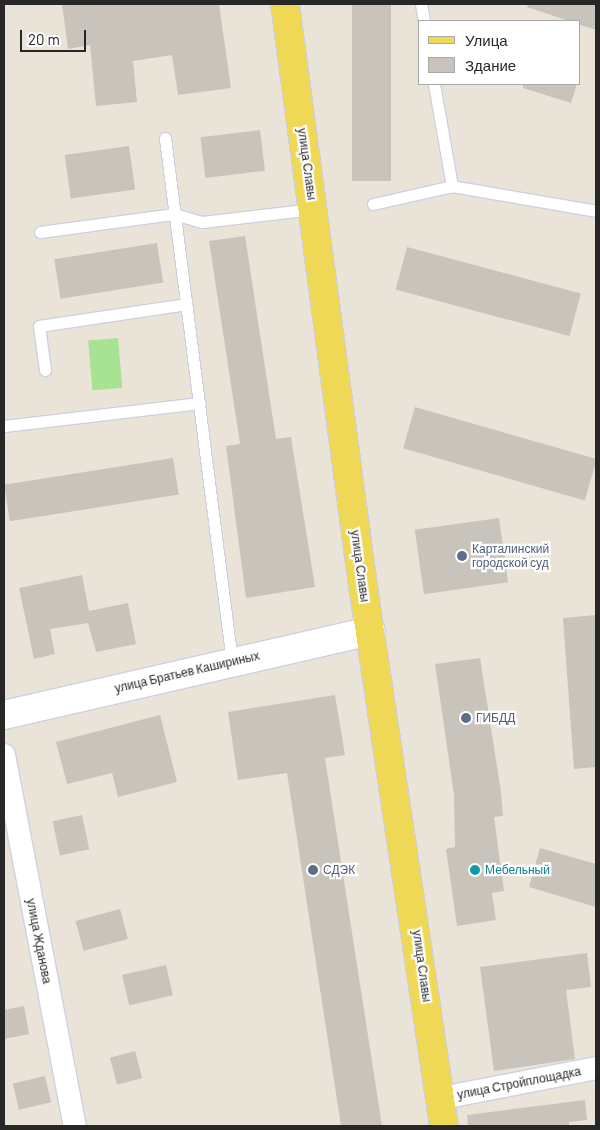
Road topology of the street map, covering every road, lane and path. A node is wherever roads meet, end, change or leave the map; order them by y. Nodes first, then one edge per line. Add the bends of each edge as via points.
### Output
1 (285, 4) edge
2 (421, 4) edge
3 (424, 20) edge
4 (434, 85) edge
5 (164, 138) dead end
6 (452, 186) junction
7 (373, 204) dead end
8 (313, 209) junction
9 (596, 211) edge
10 (174, 214) junction
11 (40, 232) dead end
12 (186, 304) junction
13 (45, 370) dead end
14 (200, 403) junction
15 (4, 426) edge
16 (371, 631) junction
17 (232, 662) junction
18 (4, 715) edge
19 (4, 755) edge
20 (596, 1068) edge
21 (442, 1098) junction
22 (75, 1126) edge
23 (444, 1126) edge

1 - 8 main road, улица Славы
2 - 3 lane
4 - 6 lane
5 - 10 lane
6 - 7 lane
6 - 9 lane
8 - 10 lane via 202,222
8 - 16 main road, улица Славы
10 - 11 lane
10 - 12 lane
12 - 13 lane via 39,326
12 - 14 lane
14 - 15 lane
14 - 17 lane
16 - 17 main road, улица Братьев Кашириных
16 - 21 main road, улица Славы
17 - 18 main road, улица Братьев Кашириных
19 - 22 street, улица Жданова
20 - 21 street, улица Стройплощадка
21 - 23 main road, улица Славы

